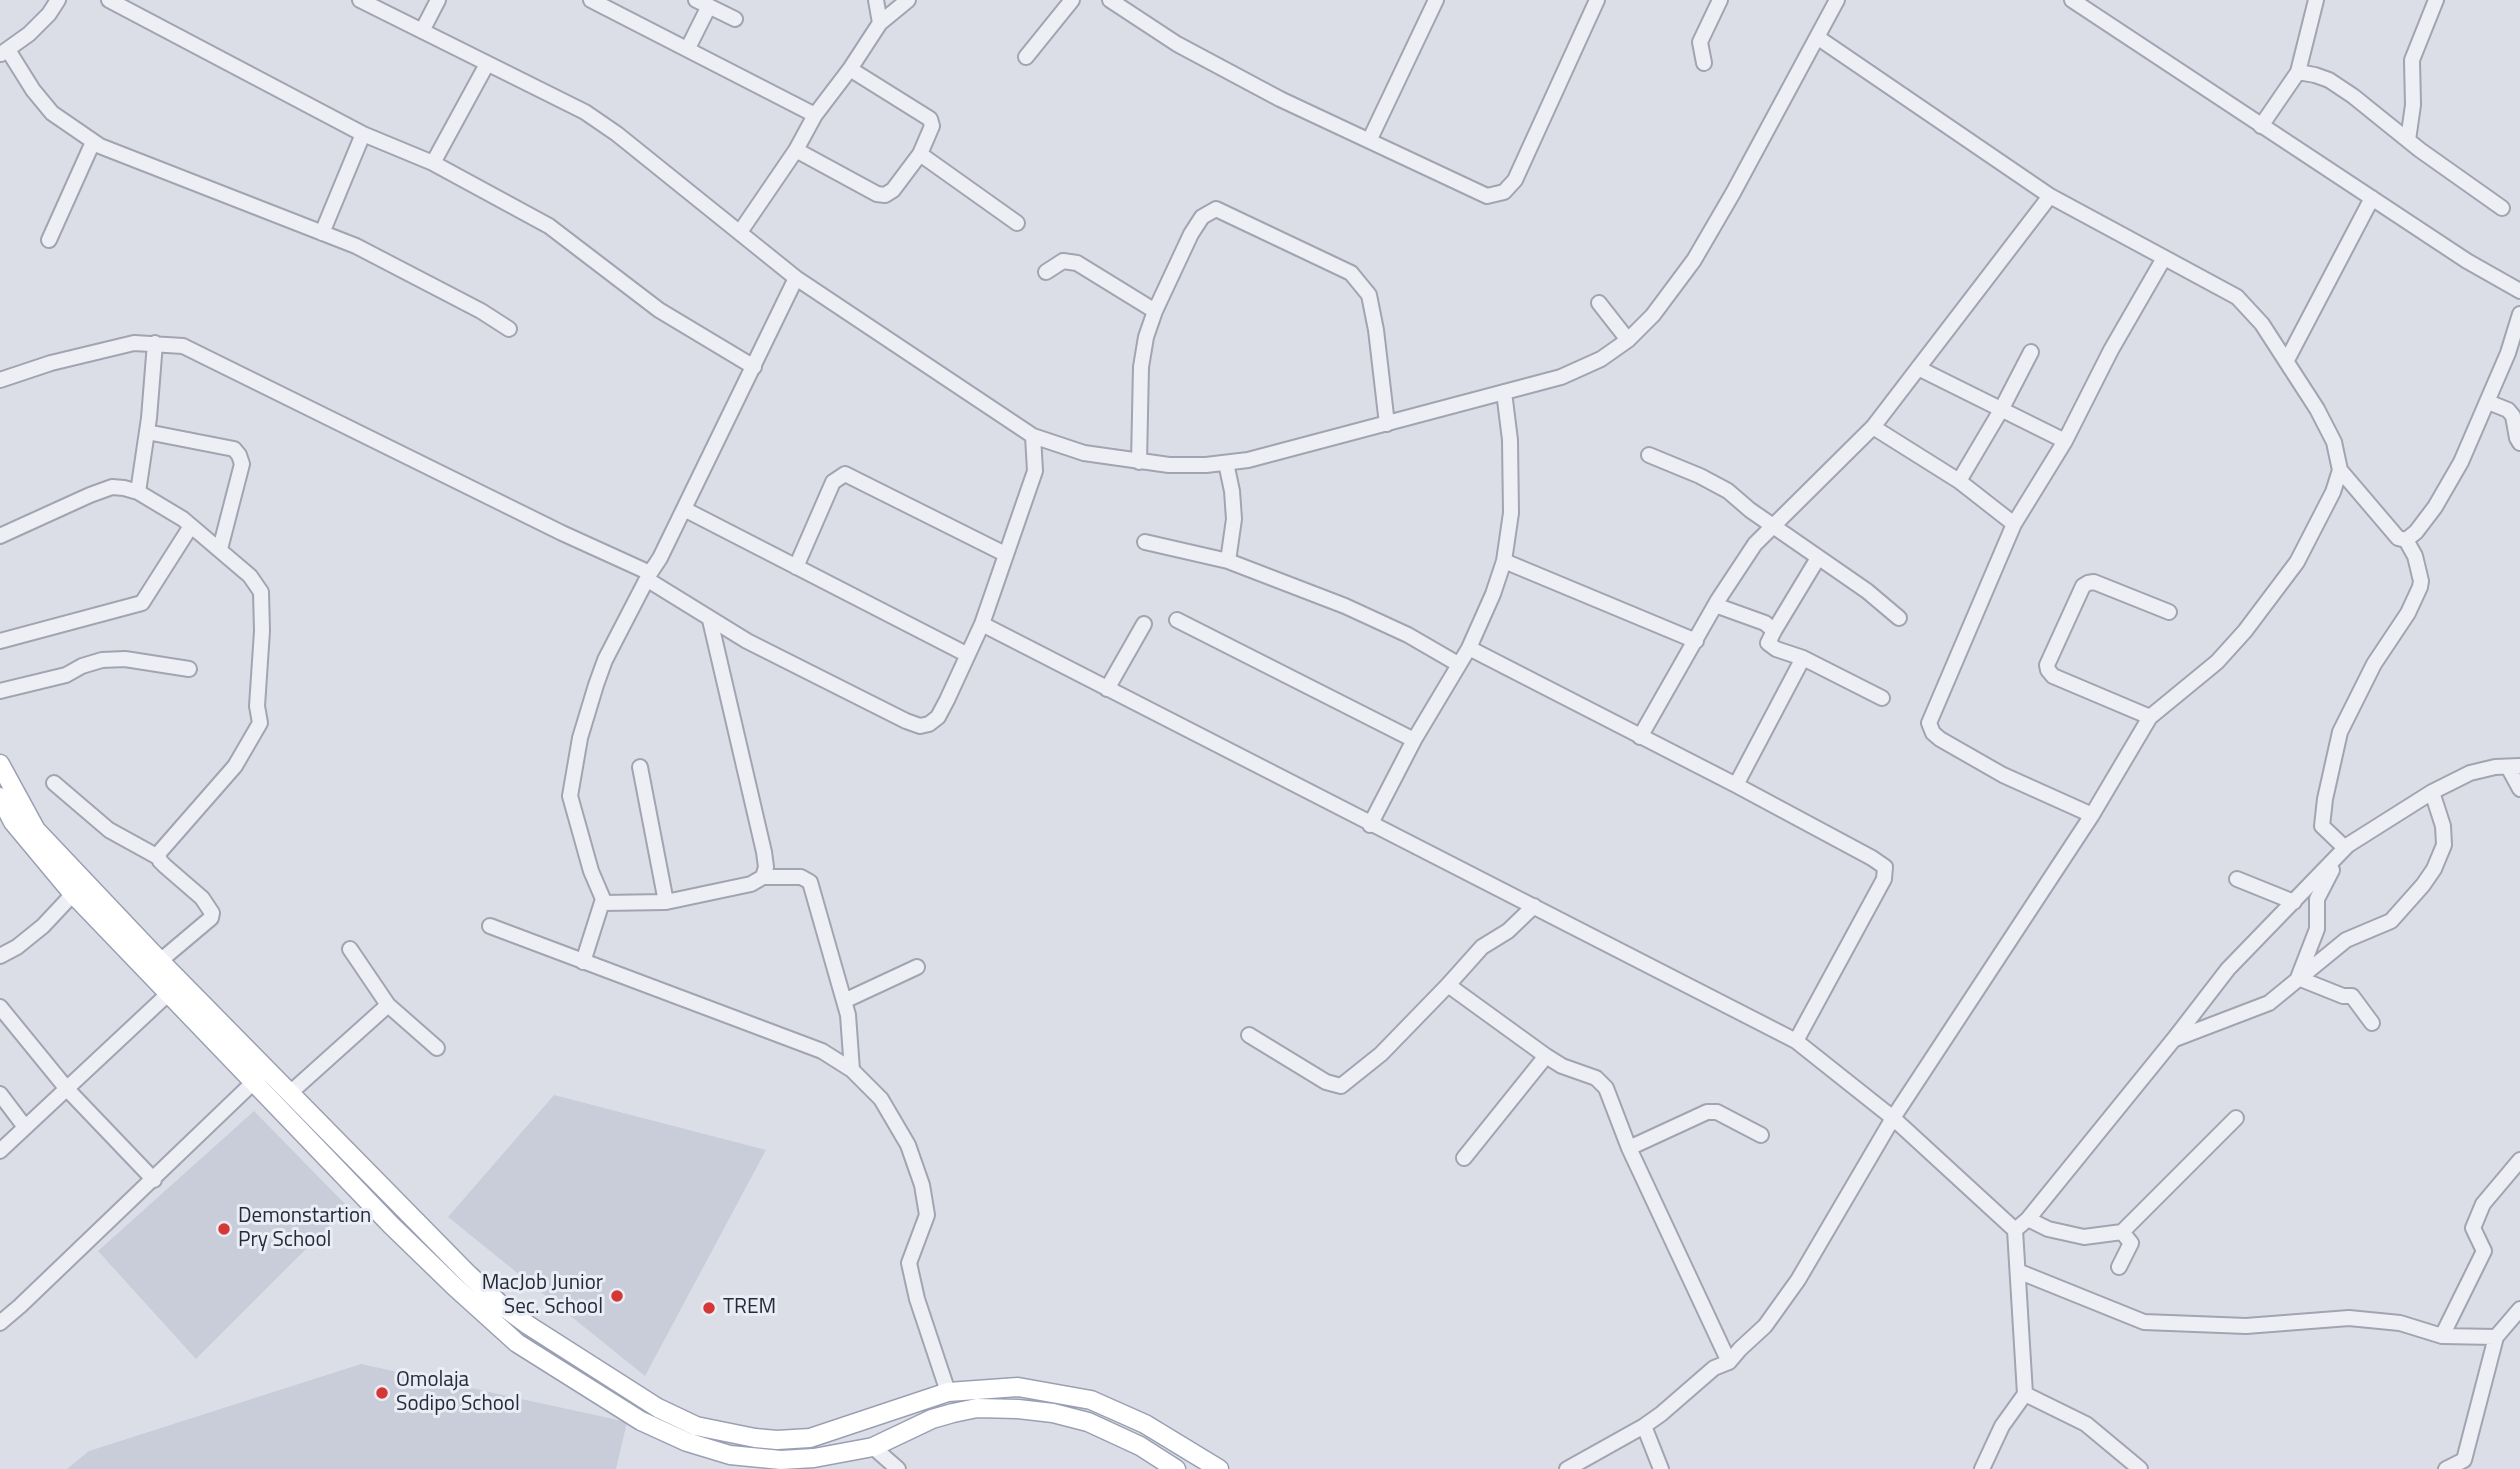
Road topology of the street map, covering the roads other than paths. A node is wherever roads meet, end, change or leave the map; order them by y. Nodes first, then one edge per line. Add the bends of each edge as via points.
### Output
1 (58, 0) edge
2 (109, 0) edge
3 (360, 0) edge
4 (439, 0) edge
5 (592, 0) edge
6 (876, 0) edge
7 (908, 0) edge
8 (1072, 0) edge
9 (1110, 0) edge
10 (1436, 0) edge
11 (1597, 0) edge
12 (1720, 0) edge
13 (1837, 0) edge
14 (2072, 0) edge
15 (2316, 0) edge
16 (2436, 0) edge
17 (702, 3) edge
18 (734, 19) dead end
19 (880, 23) junction
20 (422, 31) junction
21 (1817, 37) junction
22 (688, 48) junction
23 (4, 52) edge
24 (1026, 57) dead end
25 (1704, 63) dead end
26 (487, 64) junction
27 (850, 69) junction
28 (2298, 72) junction
29 (815, 115) junction
30 (2261, 126) junction
31 (363, 134) junction
32 (1370, 139) junction
33 (2408, 140) junction
34 (93, 142) junction
35 (796, 150) junction
36 (920, 154) junction
37 (433, 163) junction
38 (2050, 196) junction
39 (2372, 198) junction
40 (2502, 208) dead end
41 (1017, 223) dead end
42 (740, 232) junction
43 (322, 233) junction
44 (49, 240) dead end
45 (2164, 258) junction
46 (1046, 272) dead end
47 (796, 278) junction
48 (2520, 291) edge
49 (1599, 303) dead end
50 (1155, 311) junction
51 (2520, 314) edge
52 (509, 329) dead end
53 (1629, 340) junction
54 (155, 343) junction
55 (2031, 352) dead end
56 (2287, 360) junction
57 (754, 367) junction
58 (1917, 368) junction
59 (0, 380) edge
60 (1504, 392) junction
61 (2488, 402) junction
62 (2001, 410) junction
63 (1387, 424) junction
64 (1873, 426) junction
65 (146, 432) junction
66 (1033, 436) junction
67 (2065, 441) junction
68 (2520, 443) edge
69 (1649, 455) dead end
70 (1139, 461) junction
71 (1226, 463) junction
72 (2340, 470) junction
73 (1959, 481) junction
74 (138, 492) junction
75 (684, 509) junction
76 (2014, 524) junction
77 (191, 526) junction
78 (1774, 527) junction
79 (0, 536) edge
80 (2406, 540) junction
81 (1144, 542) dead end
82 (220, 549) junction
83 (1004, 554) junction
84 (1818, 558) junction
85 (1228, 561) junction
86 (1504, 561) junction
87 (796, 567) junction
88 (649, 577) junction
89 (1715, 605) junction
90 (2169, 612) dead end
91 (1899, 618) dead end
92 (710, 620) junction
93 (1177, 620) dead end
94 (982, 624) junction
95 (1144, 624) dead end
96 (1774, 631) junction
97 (0, 641) edge
98 (1696, 641) junction
99 (1469, 648) junction
100 (967, 654) junction
101 (1803, 658) junction
102 (1458, 664) junction
103 (189, 669) dead end
104 (1107, 689) junction
105 (0, 691) edge
106 (1882, 698) dead end
107 (2150, 717) junction
108 (1640, 737) junction
109 (1414, 740) junction
110 (0, 764) edge
111 (2514, 766) edge
112 (640, 767) dead end
113 (54, 783) dead end
114 (1736, 785) junction
115 (2520, 789) edge
116 (2432, 792) junction
117 (0, 797) edge
118 (2092, 815) junction
119 (1370, 824) junction
120 (2342, 852) junction
121 (158, 858) junction
122 (763, 877) junction
123 (2236, 879) dead end
124 (73, 894) junction
125 (666, 902) junction
126 (2294, 902) junction
127 (603, 903) junction
128 (1534, 906) junction
129 (490, 926) dead end
130 (350, 949) dead end
131 (0, 956) edge
132 (160, 961) junction
133 (583, 962) junction
134 (917, 967) dead end
135 (2298, 978) junction
136 (1448, 985) junction
137 (169, 993) junction
138 (844, 1001) junction
139 (388, 1005) junction
140 (0, 1007) edge
141 (2372, 1023) dead end
142 (1249, 1035) dead end
143 (2174, 1039) junction
144 (1796, 1041) junction
145 (437, 1048) dead end
146 (1546, 1056) junction
147 (852, 1070) junction
148 (260, 1076) junction
149 (67, 1089) junction
150 (290, 1093) junction
151 (0, 1094) edge
152 (1893, 1118) junction
153 (2236, 1118) dead end
154 (25, 1127) junction
155 (1761, 1135) dead end
156 (1629, 1148) junction
157 (0, 1152) edge
158 (1464, 1158) dead end
159 (2520, 1160) edge
160 (154, 1180) junction
161 (2028, 1219) junction
162 (2015, 1230) junction
163 (2122, 1232) junction
164 (2119, 1267) dead end
165 (2020, 1272) junction
166 (2520, 1309) edge
167 (0, 1323) edge
168 (2442, 1336) junction
169 (2496, 1337) junction
170 (1729, 1362) junction
171 (948, 1392) junction
172 (2025, 1394) junction
173 (1644, 1426) junction
174 (755, 1438) junction
175 (873, 1447) junction
176 (748, 1464) edge
177 (898, 1469) edge
178 (1176, 1469) edge
179 (1219, 1469) edge
180 (1567, 1469) edge
181 (1661, 1469) edge
182 (1982, 1469) edge
183 (2140, 1469) edge
184 (2446, 1469) edge

1 - 23 street via 29,34
2 - 31 street
3 - 20 street
4 - 20 street
5 - 22 street
6 - 19 street
7 - 19 street
8 - 24 street
9 - 32 street via 1177,44 1280,99
10 - 32 street
11 - 32 street via 1515,180 1504,192 1487,196
12 - 25 street via 1700,42
13 - 21 street
14 - 30 street
15 - 28 street
16 - 33 street via 2412,60
17 - 18 street
17 - 22 street
19 - 27 street
20 - 26 street
21 - 38 street
21 - 53 street via 1694,260
22 - 29 street
23 - 34 street via 52,113
26 - 37 street
26 - 42 street via 585,112
27 - 29 street
27 - 36 street via 930,119 932,126
28 - 30 street
28 - 33 street via 2329,80
29 - 35 street
30 - 39 street
31 - 37 street
31 - 43 street
33 - 40 street
34 - 43 street
34 - 44 street
35 - 36 street via 885,195
35 - 42 street
36 - 41 street
37 - 57 street via 549,226 659,310
38 - 45 street
38 - 58 street
39 - 48 street
39 - 56 street
42 - 47 street
43 - 52 street via 367,252
45 - 56 street via 2237,297
45 - 67 street
46 - 50 street via 1063,261 1077,263
47 - 57 street
47 - 66 street
49 - 53 street
50 - 63 street via 1191,234 1208,212 1216,209 1287,242 1351,274 1369,295
50 - 70 street via 1141,367
51 - 61 street
53 - 60 street via 1561,377
54 - 59 street via 134,343
54 - 65 street
54 - 88 street via 183,346
55 - 62 street
56 - 72 street via 2334,442
57 - 75 street
58 - 62 street
58 - 64 street
60 - 63 street
60 - 86 street via 1511,513
61 - 68 street via 2514,416
61 - 80 street via 2435,507
62 - 67 street
62 - 73 street
63 - 71 street
64 - 73 street
64 - 78 street
65 - 74 street
65 - 82 street via 234,449 239,455 242,464
66 - 70 street via 1084,453
66 - 83 street via 1035,471
67 - 76 street
69 - 78 street via 1728,491
70 - 71 street
71 - 85 street via 1234,519
72 - 80 street via 2398,538
72 - 107 street via 2298,562 2245,631 2217,662
73 - 76 street
74 - 77 street
74 - 79 street via 112,487
75 - 87 street
75 - 88 street
76 - 118 street via 1929,723 1940,739 2003,775
77 - 82 street
77 - 97 street via 142,603
78 - 84 street
78 - 89 street via 1755,544
80 - 120 street via 2415,556 2420,587 2340,733 2325,799 2322,825
81 - 85 street
82 - 121 street via 261,592 260,723 235,766
83 - 87 street via 845,474 833,482
83 - 94 street
84 - 91 street
84 - 96 street
85 - 102 street via 1345,606
86 - 98 street
86 - 99 street
87 - 100 street
88 - 92 street
88 - 127 street via 605,660 580,738 570,796
89 - 96 street via 1765,623
89 - 98 street
90 - 107 street via 2088,583 2047,665 2053,676
92 - 100 street via 920,726 938,717
92 - 122 street via 764,852
93 - 109 street
94 - 100 street
94 - 104 street
95 - 104 street
96 - 101 street via 1768,643
98 - 108 street
99 - 102 street
99 - 108 street
101 - 106 street
101 - 114 street
102 - 109 street
103 - 105 street via 102,660 66,675
104 - 119 street
107 - 118 street
108 - 114 street
109 - 119 street
110 - 132 main road via 36,830
111 - 115 street
111 - 116 street via 2470,773
112 - 125 street
113 - 121 street via 109,830
114 - 144 street via 1885,867 1884,879
116 - 120 street
116 - 135 street via 2444,845 2423,885 2391,921 2346,940
117 - 124 main road via 13,822
118 - 152 street
119 - 128 street
120 - 126 street
120 - 135 street via 2317,899 2317,929
121 - 132 street via 212,913 208,923
122 - 125 street via 751,884
122 - 138 street via 801,877 810,882
123 - 126 street
124 - 131 street via 43,926
124 - 137 main road
125 - 127 street
126 - 143 street via 2228,969
127 - 133 street
128 - 136 street via 1508,931 1482,947
128 - 144 street
129 - 133 street
130 - 139 street
132 - 148 main road
133 - 147 street via 822,1051
134 - 138 street
135 - 141 street via 2352,996
135 - 143 street via 2269,1003
136 - 142 street via 1381,1054 1341,1086 1325,1082
136 - 146 street
137 - 148 main road
137 - 149 street
138 - 147 street
139 - 145 street
139 - 150 street
140 - 149 street
143 - 161 street
144 - 152 street
146 - 156 street via 1596,1078 1606,1088
146 - 158 street
147 - 171 street via 881,1098 908,1145 922,1185 927,1215 909,1263
148 - 150 main road
148 - 160 street
148 - 176 main road via 409,1243 517,1343 641,1421
149 - 154 street
149 - 160 street
150 - 174 main road via 501,1305 658,1409 696,1426
151 - 154 street
152 - 162 street
152 - 170 street via 1798,1280 1765,1326
153 - 163 street
154 - 157 street
155 - 156 street via 1717,1112 1707,1112
156 - 170 street
159 - 168 street via 2483,1204 2473,1228 2484,1251
160 - 167 street
161 - 162 street
161 - 163 street via 2084,1237
162 - 165 street
163 - 164 street via 2132,1243
165 - 168 street via 2144,1322 2246,1326 2348,1318 2400,1323
165 - 172 street
166 - 169 street
168 - 169 street
169 - 184 street via 2464,1460
170 - 173 street via 1714,1368
171 - 174 main road via 810,1438
171 - 179 main road via 1018,1387 1091,1400 1145,1424
172 - 182 street via 2002,1426
172 - 183 street via 2086,1424
173 - 180 street
173 - 181 street
174 - 176 street
175 - 176 main road
175 - 177 street
175 - 178 main road via 953,1413 977,1408 1018,1409 1088,1422

